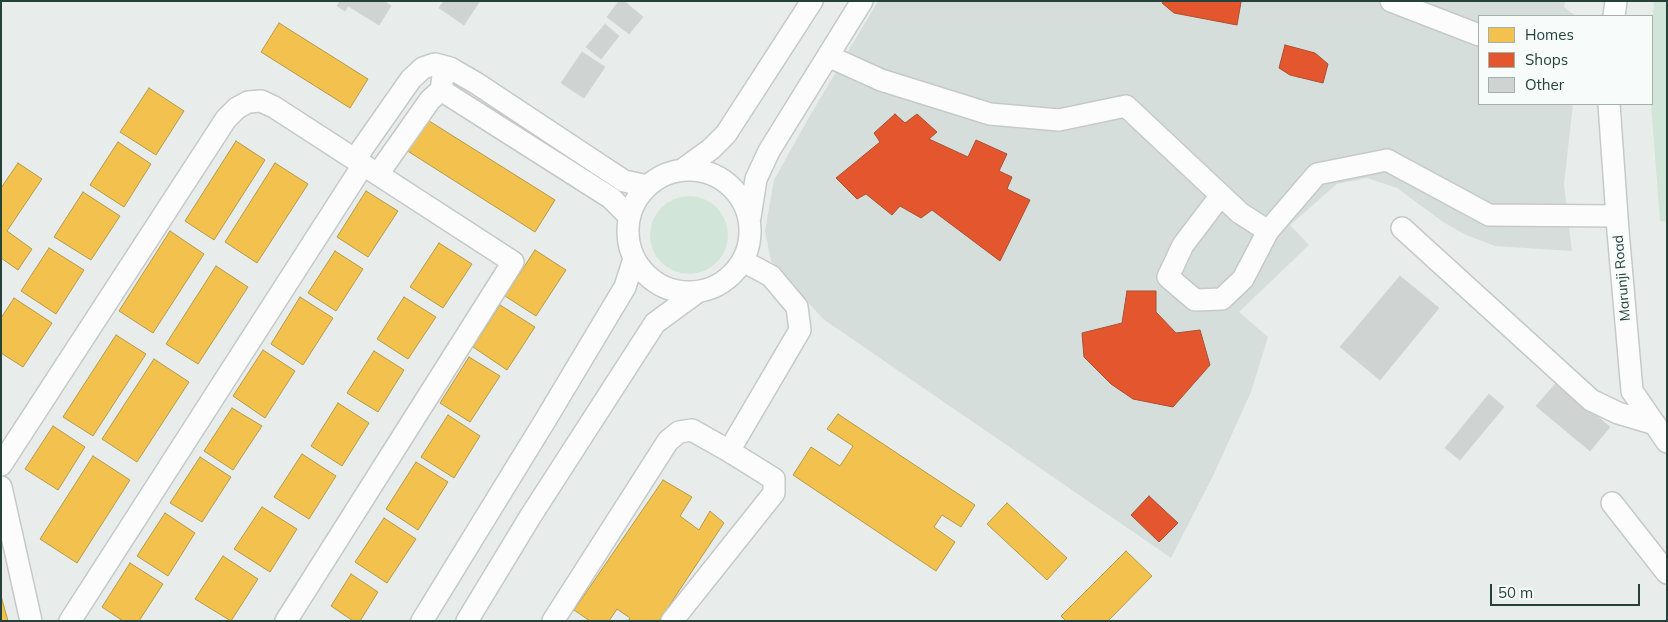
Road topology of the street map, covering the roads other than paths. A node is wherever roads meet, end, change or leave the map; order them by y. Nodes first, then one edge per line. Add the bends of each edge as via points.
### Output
1 (812, 1) edge
2 (862, 1) edge
3 (1391, 1) edge
4 (1616, 1) edge
5 (1614, 15) edge
6 (1478, 35) edge
7 (828, 56) junction
8 (444, 66) junction
9 (441, 90) junction
10 (1609, 105) edge
11 (366, 166) junction
12 (682, 170) junction
13 (648, 186) junction
14 (1221, 195) junction
15 (629, 216) junction
16 (1617, 216) junction
17 (750, 217) junction
18 (1402, 228) dead end
19 (1268, 231) junction
20 (634, 259) junction
21 (743, 261) junction
22 (696, 293) junction
23 (1661, 433) edge
24 (729, 450) junction
25 (1, 465) edge
26 (1, 487) edge
27 (1612, 504) dead end
28 (1667, 573) edge
29 (31, 621) edge
30 (70, 621) edge
31 (286, 621) edge
32 (422, 621) edge
33 (468, 621) edge
34 (553, 621) edge
35 (672, 621) edge

1 - 12 street via 726,134
2 - 7 street
3 - 6 street
4 - 5 street
7 - 14 street via 882,80 990,114 1059,120 1126,106
7 - 17 street via 769,151 756,179
8 - 9 street
8 - 11 street via 435,64 423,68 410,79
8 - 13 street via 483,87 624,181
9 - 11 street
9 - 15 street via 611,198
10 - 16 street, Marunji Road
11 - 25 street via 261,101 248,102 237,108 226,119
11 - 30 street
11 - 31 street via 513,262
12 - 13 street via 660,177
12 - 17 street via 712,174 726,182 737,191
13 - 15 street via 634,201
14 - 19 street via 1240,213
14 - 19 street via 1183,245 1168,277 1195,300 1222,299 1243,279
15 - 20 street via 628,236
16 - 19 street via 1489,215 1387,160 1318,174
16 - 23 street, Marunji Road via 1632,391
17 - 21 street via 751,244
18 - 23 street via 1591,400
20 - 22 street via 650,278 671,290
20 - 32 street via 625,287
21 - 22 street via 721,286
21 - 24 street via 771,276 797,307 800,330
22 - 33 street via 654,322
24 - 34 street via 692,430 679,432 668,441
24 - 35 street via 774,479 774,493
26 - 29 street
27 - 28 street

